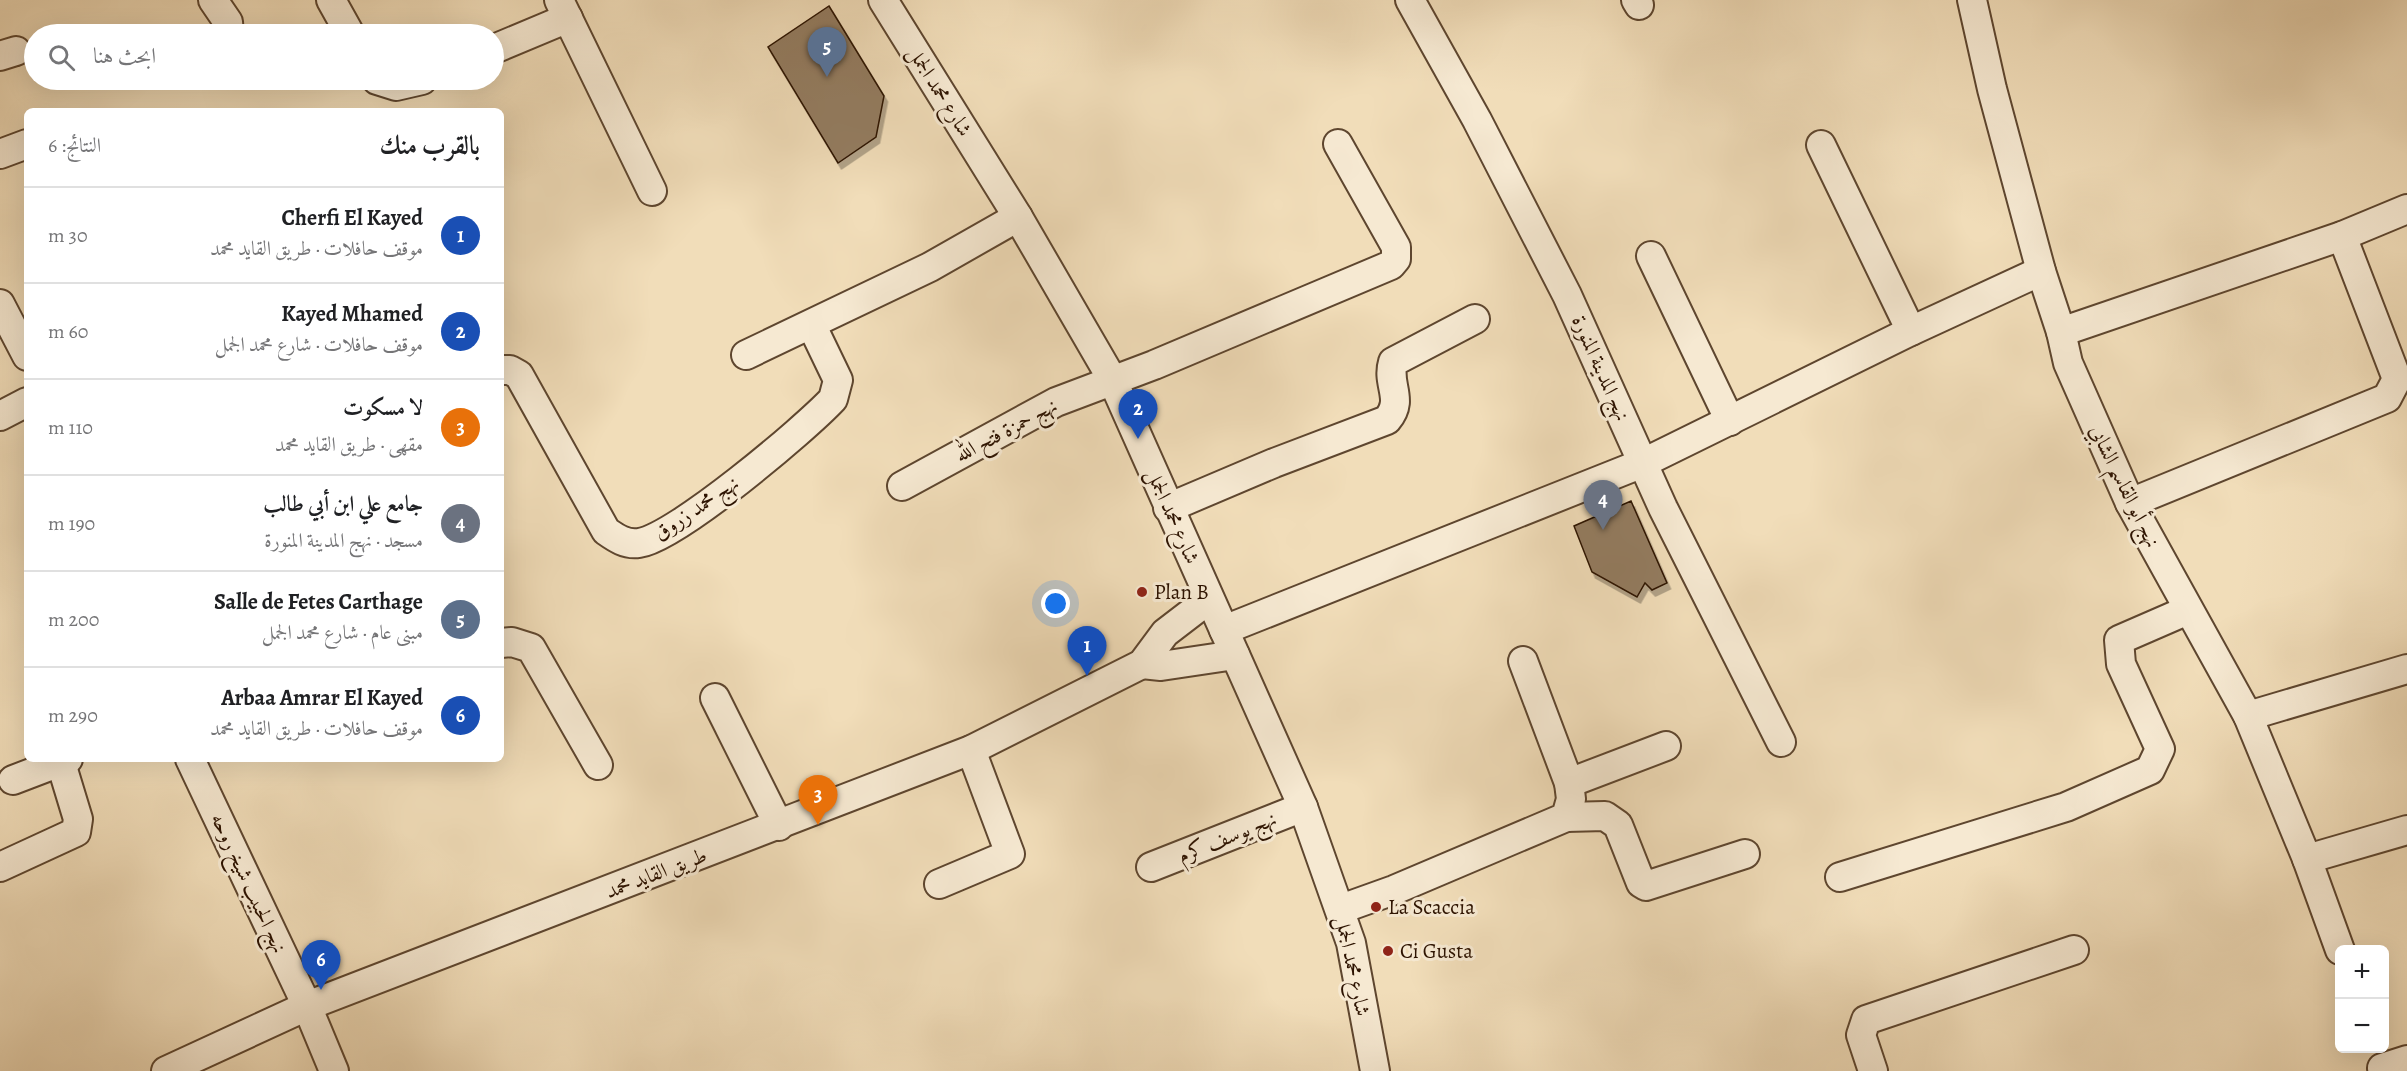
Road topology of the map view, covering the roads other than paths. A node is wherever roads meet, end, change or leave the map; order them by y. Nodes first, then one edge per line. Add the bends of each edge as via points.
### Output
1 (213, 0) edge
2 (331, 0) edge
3 (1410, 0) edge
4 (1972, 0) edge
5 (884, 1) edge
6 (564, 9) edge
7 (228, 24) edge
8 (344, 24) edge
9 (504, 43) edge
10 (1338, 144) dead end
11 (24, 145) edge
12 (1821, 145) dead end
13 (0, 154) edge
14 (652, 191) dead end
15 (2407, 209) edge
16 (1018, 217) junction
17 (2342, 236) junction
18 (1651, 256) dead end
19 (2041, 271) junction
20 (0, 304) edge
21 (1475, 319) dead end
22 (812, 326) junction
23 (1911, 331) junction
24 (2061, 332) junction
25 (24, 350) edge
26 (746, 355) dead end
27 (505, 370) edge
28 (1112, 380) junction
29 (24, 404) edge
30 (0, 416) edge
31 (1730, 421) junction
32 (1643, 463) junction
33 (902, 486) dead end
34 (2130, 503) junction
35 (1168, 508) junction
36 (1207, 594) junction
37 (2188, 610) junction
38 (504, 643) edge
39 (1230, 643) junction
40 (1523, 661) dead end
41 (1142, 664) junction
42 (2407, 669) edge
43 (715, 698) dead end
44 (2248, 716) junction
45 (1781, 742) dead end
46 (1666, 746) dead end
47 (971, 750) junction
48 (61, 762) edge
49 (64, 762) edge
50 (191, 762) edge
51 (598, 765) dead end
52 (13, 780) dead end
53 (1569, 783) junction
54 (1303, 807) junction
55 (1566, 817) junction
56 (779, 826) junction
57 (2407, 830) edge
58 (1745, 854) dead end
59 (2307, 859) junction
60 (0, 867) edge
61 (1151, 867) dead end
62 (1840, 877) dead end
63 (939, 884) dead end
64 (1341, 909) junction
65 (2338, 945) edge
66 (2074, 950) dead end
67 (307, 1006) junction
68 (166, 1071) edge
69 (334, 1071) edge
70 (1375, 1071) edge
71 (1873, 1071) edge

1 - 7 street
2 - 8 street
3 - 32 street, نهج المدينة المنورة via 1568,295
4 - 19 street, نهج أبو القاسم الشابي
5 - 16 street, شارع محمد الجمل
6 - 9 street
6 - 14 street
10 - 28 street, نهج حمزة فتح الله via 1396,247 1396,259 1391,265
11 - 13 street
12 - 23 street
15 - 17 street
16 - 22 street via 930,267
16 - 28 street, شارع محمد الجمل
17 - 24 street
17 - 34 street via 2397,379 2387,398
18 - 31 street
19 - 23 street, طريق القايد محمد
19 - 24 street, نهج أبو القاسم الشابي
20 - 25 street
21 - 35 street via 1393,362 1390,374 1396,403 1387,420
22 - 26 street
22 - 27 street, نهج محمد زروق via 838,380 833,399 721,495 652,540 637,544 619,540 606,531 519,375
23 - 31 street, طريق القايد محمد
24 - 34 street, نهج أبو القاسم الشابي via 2068,363
28 - 33 street, نهج حمزة فتح الله via 1056,402
28 - 35 street, شارع محمد الجمل
29 - 30 street
31 - 32 street, طريق القايد محمد
32 - 39 street, طريق القايد محمد
32 - 45 street, نهج المدينة المنورة
34 - 37 street, نهج أبو القاسم الشابي
35 - 36 street, شارع محمد الجمل
36 - 39 street, شارع محمد الجمل
36 - 41 street, طريق القايد محمد via 1195,610 1165,633
37 - 44 street, نهج أبو القاسم الشابي
37 - 62 street via 2119,640 2121,664 2160,749 2150,770 2066,807
38 - 51 street via 531,648
39 - 41 street, طريق القايد محمد via 1212,656 1161,666
39 - 54 street, شارع محمد الجمل
40 - 53 street
41 - 47 street, طريق القايد محمد
42 - 44 street
43 - 56 street
44 - 59 street, نهج أبو القاسم الشابي
46 - 53 street
47 - 56 street, طريق القايد محمد
47 - 63 street via 1010,854
48 - 52 street
49 - 60 street via 78,819 76,832
50 - 67 street, نهج الحبيب شيخ روحه
53 - 55 street via 1571,799
54 - 61 street, نهج يوسف كرم
54 - 64 street, شارع محمد الجمل
55 - 58 street via 1605,816 1618,825 1641,883 1647,886
55 - 64 street
56 - 67 street, طريق القايد محمد
57 - 59 street
59 - 65 street, نهج أبو القاسم الشابي
64 - 70 street, شارع محمد الجمل
66 - 71 street via 1866,1020 1862,1035
67 - 68 street, طريق القايد محمد
67 - 69 street, نهج الحبيب شيخ روحه

